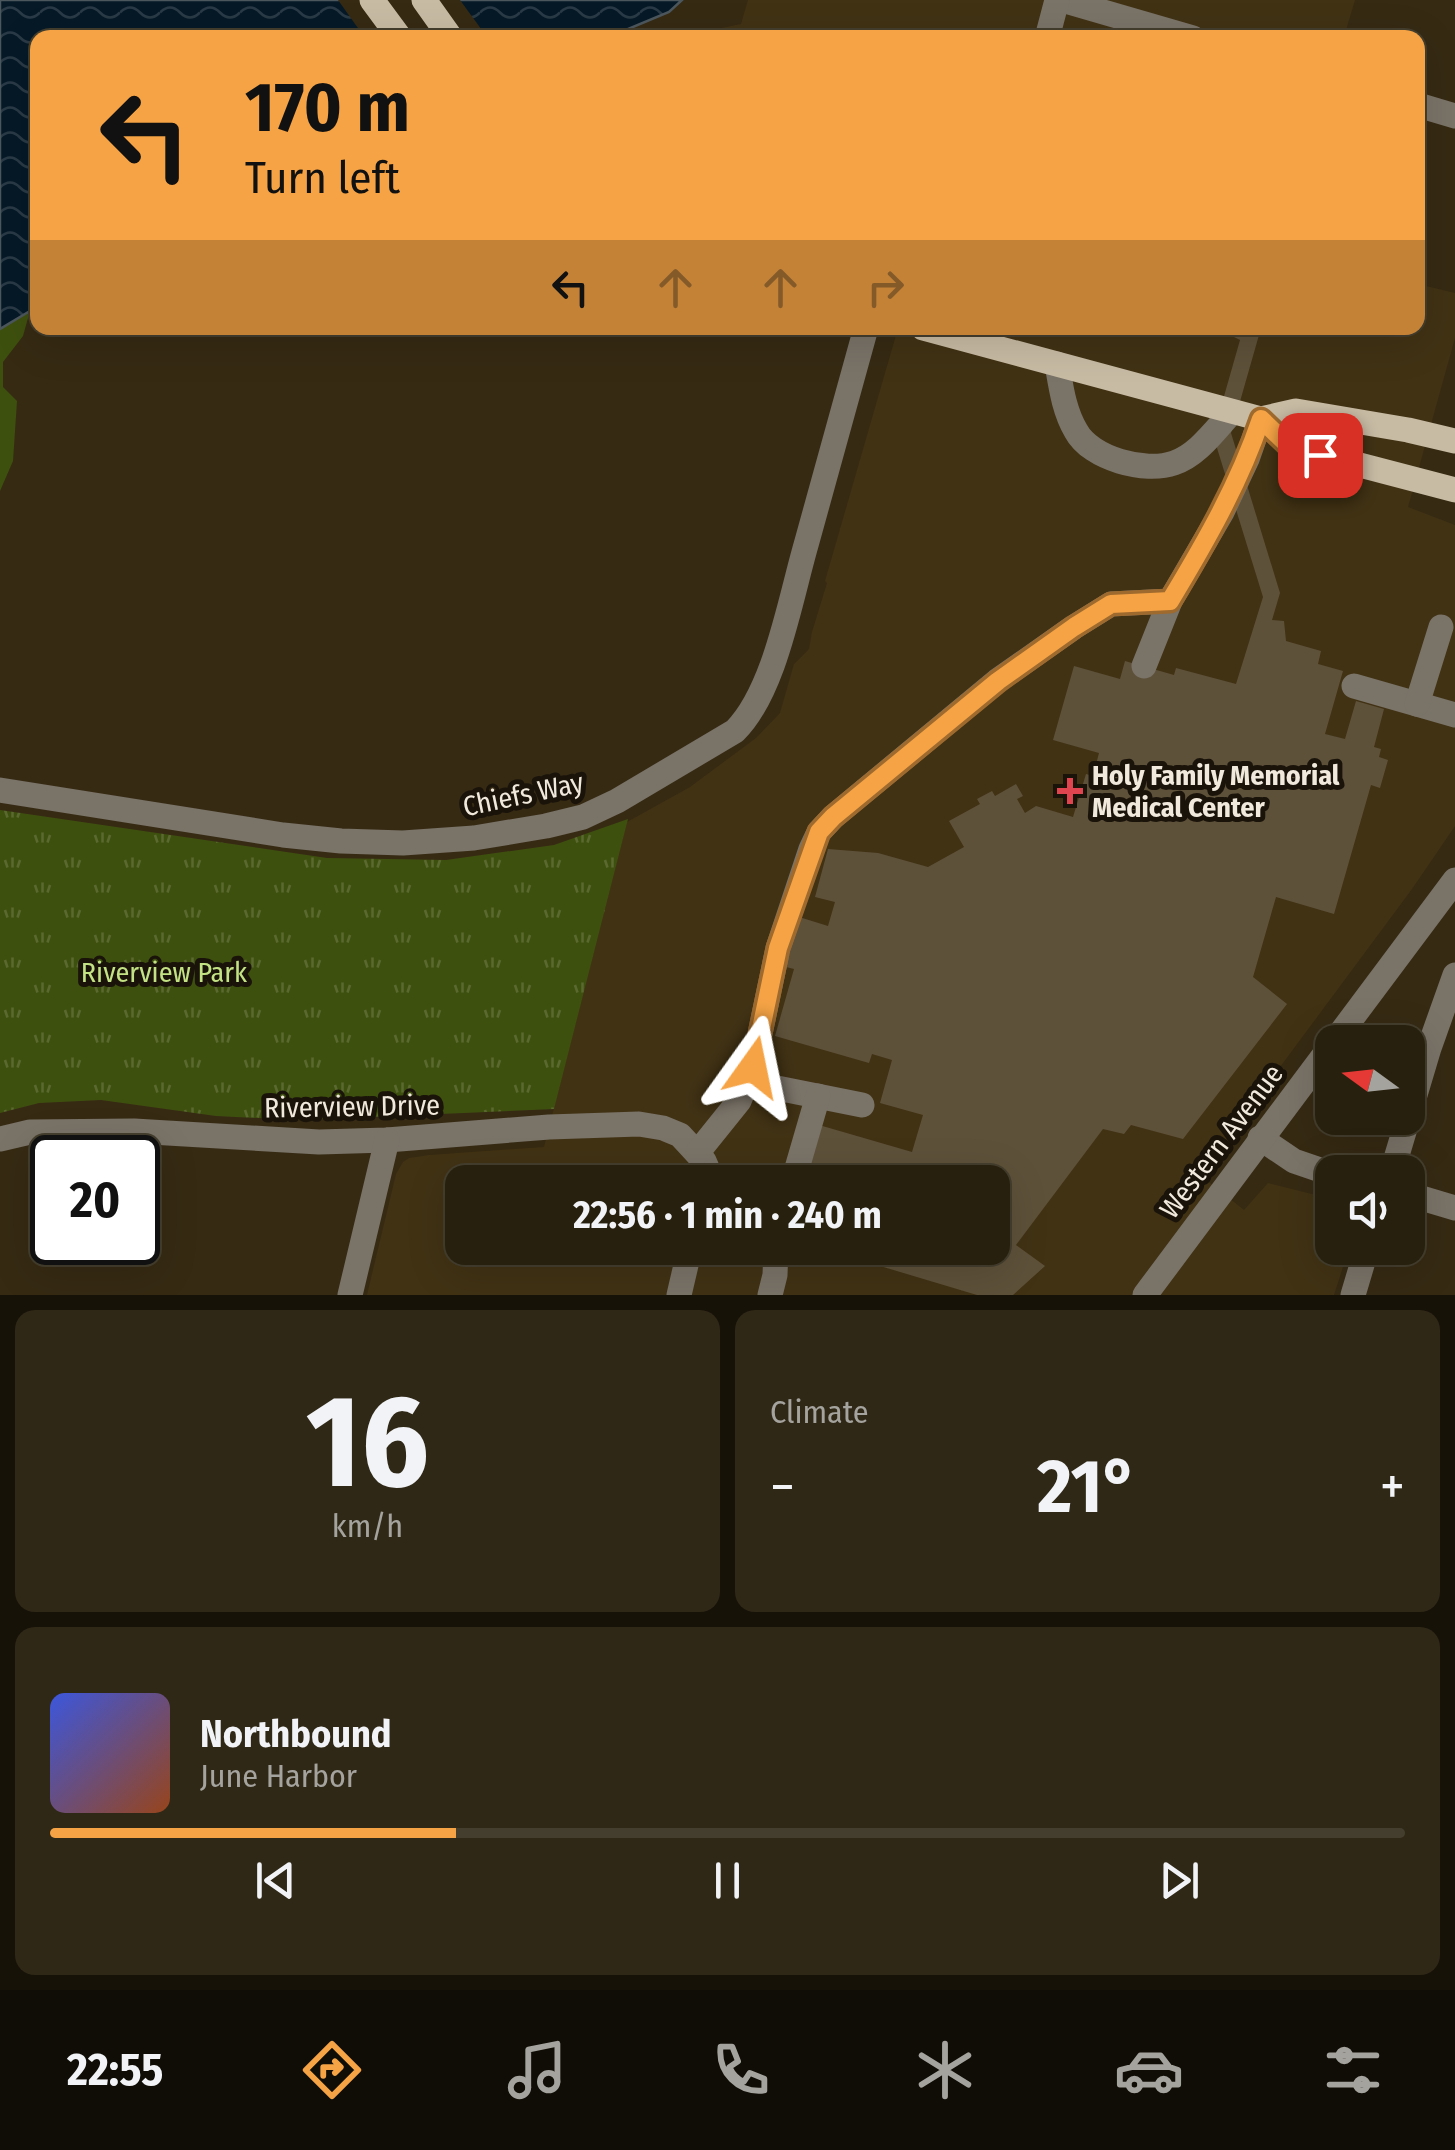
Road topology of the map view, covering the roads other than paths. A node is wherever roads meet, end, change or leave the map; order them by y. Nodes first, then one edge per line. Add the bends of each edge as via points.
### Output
1 (372, 0) edge
2 (424, 0) edge
3 (1060, 0) edge
4 (394, 30) edge
5 (445, 30) edge
6 (1050, 30) edge
7 (1165, 30) edge
8 (1425, 107) edge
9 (1455, 116) edge
10 (864, 335) edge
11 (975, 335) edge
12 (1057, 364) junction
13 (1232, 412) junction
14 (1261, 419) junction
15 (1455, 441) edge
16 (1455, 490) edge
17 (1170, 601) junction
18 (1441, 627) dead end
19 (1144, 666) dead end
20 (1354, 686) dead end
21 (1417, 704) junction
22 (1455, 715) edge
23 (0, 790) edge
24 (1455, 880) edge
25 (1455, 975) edge
26 (747, 1082) junction
27 (818, 1096) junction
28 (862, 1105) dead end
29 (1260, 1138) junction
30 (0, 1139) edge
31 (387, 1140) junction
32 (698, 1152) junction
33 (1397, 1155) edge
34 (705, 1165) edge
35 (799, 1165) edge
36 (1315, 1168) edge
37 (1425, 1199) edge
38 (1455, 1208) edge
39 (686, 1265) edge
40 (1362, 1265) edge
41 (350, 1295) edge
42 (678, 1295) edge
43 (1144, 1295) edge
44 (1354, 1295) edge

1 - 4 main road
2 - 5 main road
3 - 6 street
3 - 7 street
8 - 9 street
10 - 23 street, Chiefs Way via 755,706 735,732 617,801 546,826 403,843 282,835
11 - 12 main road
12 - 13 main road
12 - 13 street via 1077,434 1122,462 1173,464 1201,446
13 - 14 main road
14 - 15 main road via 1296,411
14 - 16 main road via 1290,447
14 - 17 street via 1222,512
17 - 19 street
17 - 26 street via 1111,604 1074,627 998,681 819,832 778,948
18 - 21 street
20 - 21 street
21 - 22 street
24 - 29 street, Western Avenue
25 - 33 street
26 - 27 street
26 - 32 street
27 - 28 street
27 - 35 street
29 - 36 street
29 - 43 street, Western Avenue
30 - 31 street, Riverview Drive via 30,1132 134,1132
31 - 32 street, Riverview Drive via 639,1124 671,1130
31 - 41 street
32 - 34 street
37 - 38 street
39 - 42 street
40 - 44 street

